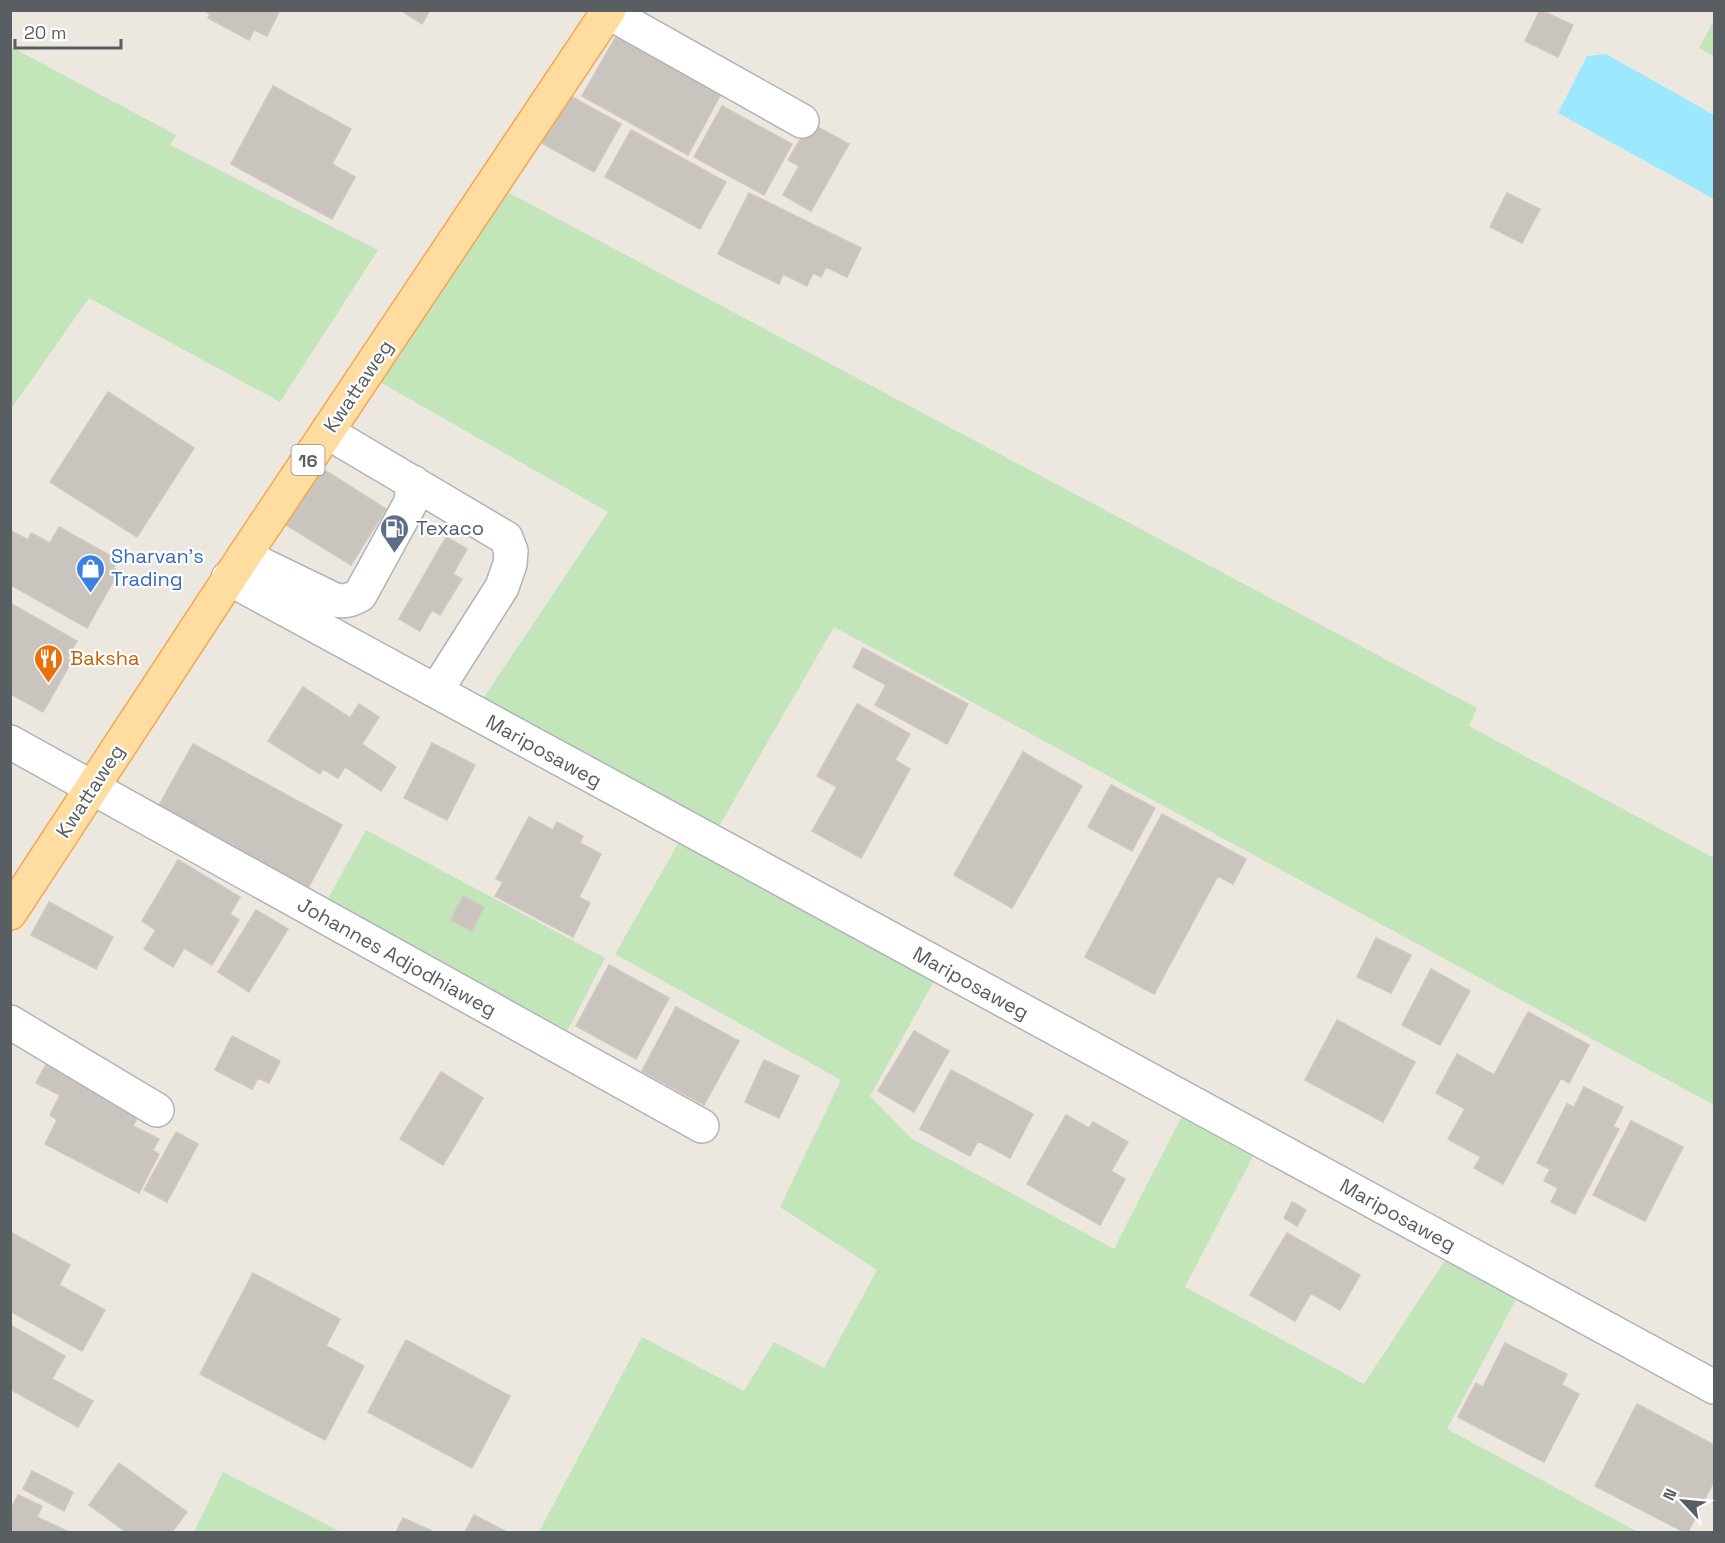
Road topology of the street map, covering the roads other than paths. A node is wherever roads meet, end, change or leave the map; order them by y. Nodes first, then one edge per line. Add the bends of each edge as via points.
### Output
1 (609, 11) edge
2 (802, 121) dead end
3 (327, 432) junction
4 (413, 482) junction
5 (236, 567) junction
6 (436, 691) junction
7 (10, 742) edge
8 (91, 788) junction
9 (10, 913) edge
10 (10, 1022) edge
11 (157, 1110) dead end
12 (702, 1126) dead end
13 (1714, 1387) edge

1 - 2 street
1 - 3 main road, Kwattaweg / 16
3 - 4 street
3 - 5 main road, Kwattaweg / 16
4 - 5 street via 411,502 360,595 353,599 334,600
4 - 6 street via 506,538 511,551 502,586
5 - 6 street, Mariposaweg
5 - 8 main road, Kwattaweg / 16
6 - 13 street, Mariposaweg
7 - 8 street, Johannes Adjodhiaweg
8 - 9 main road, Kwattaweg / 16
8 - 12 street, Johannes Adjodhiaweg
10 - 11 street

